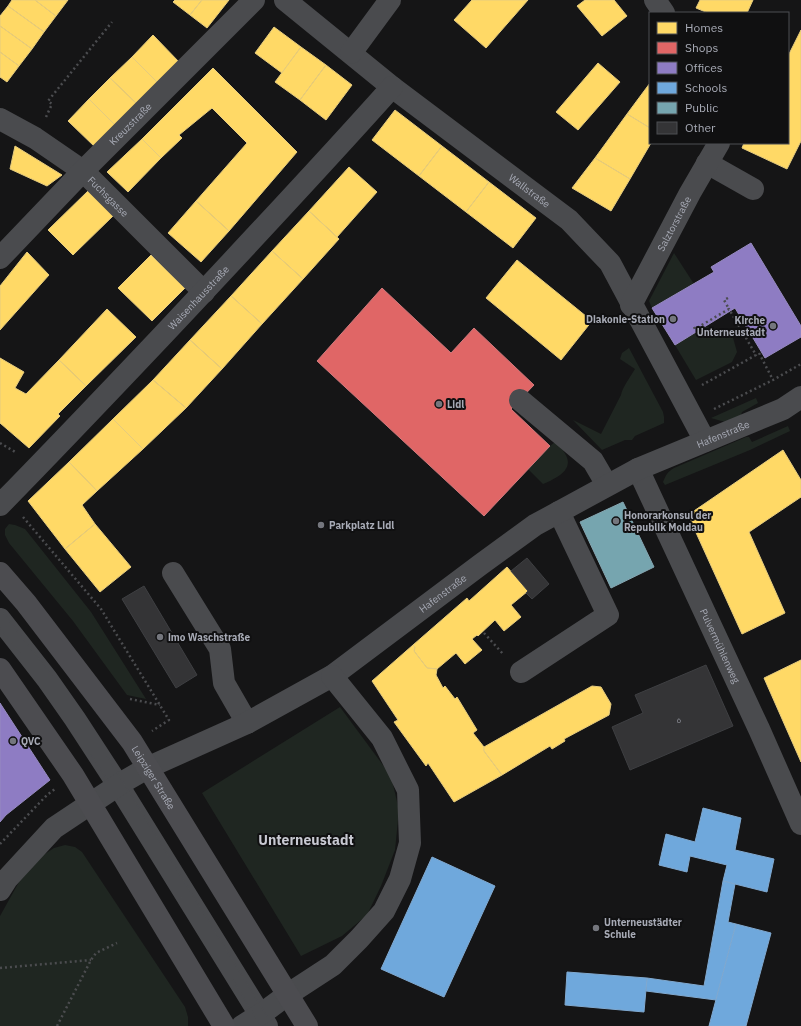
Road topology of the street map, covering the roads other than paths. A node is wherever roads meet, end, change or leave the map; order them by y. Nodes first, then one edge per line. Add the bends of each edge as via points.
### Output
1 (254, 0) edge
2 (285, 0) edge
3 (390, 0) edge
4 (655, 0) edge
5 (663, 12) edge
6 (351, 53) junction
7 (392, 87) junction
8 (0, 118) edge
9 (718, 144) edge
10 (707, 163) junction
11 (84, 172) junction
12 (753, 190) dead end
13 (3, 250) edge
14 (204, 292) junction
15 (631, 305) junction
16 (801, 397) edge
17 (520, 400) dead end
18 (705, 441) junction
19 (638, 469) junction
20 (607, 485) junction
21 (3, 501) edge
22 (559, 512) junction
23 (0, 573) edge
24 (172, 573) dead end
25 (0, 619) edge
26 (0, 669) edge
27 (521, 672) road end
28 (332, 676) junction
29 (247, 722) junction
30 (149, 767) junction
31 (118, 785) junction
32 (91, 803) junction
33 (801, 824) edge
34 (0, 890) edge
35 (287, 995) junction
36 (264, 1020) edge
37 (224, 1026) edge
38 (242, 1026) edge
39 (307, 1026) edge

1 - 11 street, Kreuzstraße
2 - 6 street, Wallstraße
3 - 6 street
4 - 5 street
6 - 7 street, Wallstraße
7 - 14 street, Waisenhausstraße
7 - 15 street, Wallstraße via 569,220 610,263
8 - 11 street, Fuchsgasse via 35,138
9 - 10 street, Salztorstraße
10 - 12 street
10 - 15 street, Salztorstraße
11 - 13 street, Kreuzstraße
11 - 14 street, Fuchsgasse
14 - 21 street, Waisenhausstraße
15 - 18 street, Wallstraße
16 - 18 street, Hafenstraße via 783,409
17 - 20 street via 593,461
18 - 19 street, Hafenstraße
19 - 20 street, Hafenstraße
19 - 33 street, Pulvermühlenweg
20 - 22 street, Hafenstraße
22 - 27 street via 608,615
22 - 28 street, Hafenstraße via 535,525 480,564
23 - 30 main road, Leipziger Straße via 26,603
24 - 29 street via 220,649 224,683
25 - 31 street via 48,679
26 - 32 main road
28 - 29 street, Hafenstraße
28 - 35 street via 382,738 408,790 410,843 400,879 384,911 333,965
29 - 30 street, Hafenstraße
30 - 31 street, Hafenstraße
30 - 35 main road, Leipziger Straße
31 - 32 street, Hafenstraße
31 - 36 street
32 - 34 street, Hafenstraße via 54,828
32 - 37 main road
35 - 36 street
35 - 39 main road, Leipziger Straße
36 - 38 street

